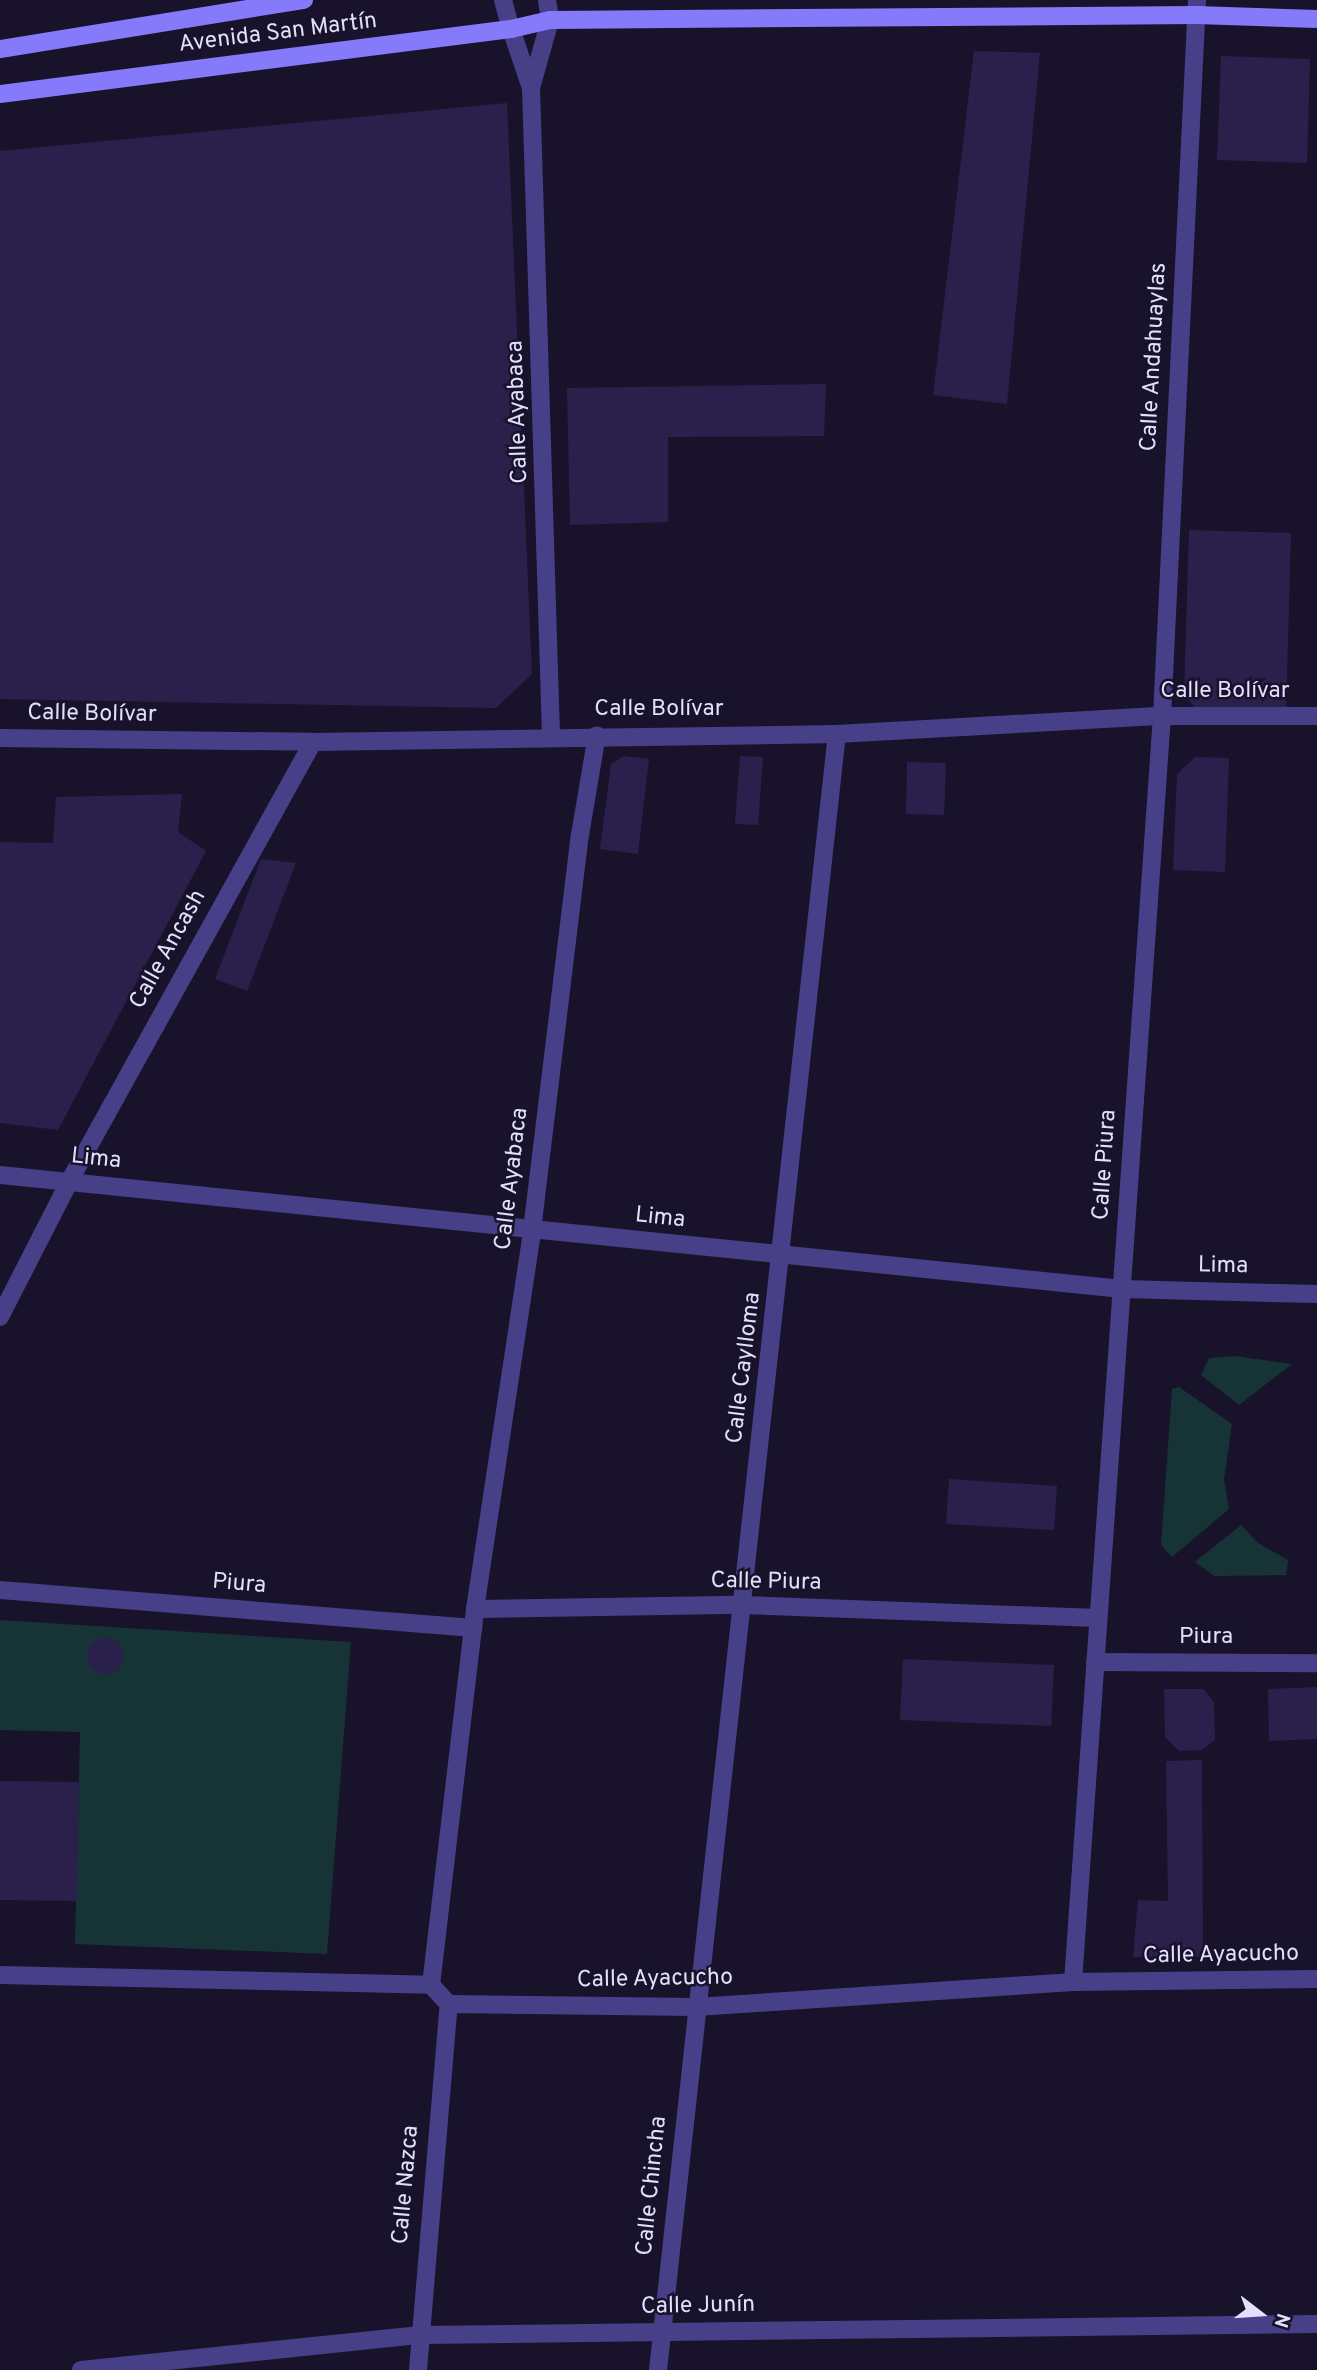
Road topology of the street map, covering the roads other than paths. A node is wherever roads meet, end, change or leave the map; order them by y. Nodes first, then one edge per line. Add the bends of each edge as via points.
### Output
1 (304, 0) edge
2 (503, 0) edge
3 (547, 0) edge
4 (1196, 8) edge
5 (1317, 19) edge
6 (550, 20) junction
7 (511, 29) junction
8 (0, 49) edge
9 (531, 88) junction
10 (0, 93) edge
11 (1161, 716) junction
12 (1317, 716) edge
13 (836, 734) junction
14 (551, 735) junction
15 (597, 735) junction
16 (0, 738) edge
17 (313, 741) junction
18 (0, 1175) edge
19 (69, 1182) junction
20 (533, 1230) junction
21 (782, 1256) junction
22 (1122, 1289) junction
23 (1317, 1294) edge
24 (0, 1317) edge
25 (0, 1590) edge
26 (741, 1605) junction
27 (475, 1609) junction
28 (1098, 1618) junction
29 (473, 1628) junction
30 (1095, 1662) junction
31 (1317, 1663) edge
32 (0, 1975) edge
33 (1317, 1979) edge
34 (1073, 1982) junction
35 (430, 1985) junction
36 (449, 2004) junction
37 (696, 2007) junction
38 (1317, 2325) edge
39 (662, 2332) junction
40 (418, 2334) junction
41 (81, 2370) edge
42 (418, 2370) edge
43 (658, 2370) edge

1 - 8 main road, Avenida San Martín
2 - 7 street, Calle Ayabaca
3 - 6 street
4 - 5 main road, Avenida San Martín
4 - 6 main road, Avenida San Martín
4 - 11 street, Calle Andahuaylas
6 - 7 main road, Avenida San Martín
6 - 9 street, Calle Ayabaca
7 - 9 street, Calle Ayabaca
7 - 10 main road, Avenida San Martín
9 - 14 street, Calle Ayabaca
11 - 12 street, Calle Bolívar
11 - 13 street, Calle Bolívar
11 - 22 street, Calle Piura
13 - 15 street, Calle Bolívar
13 - 21 street, Calle Caylloma
14 - 15 street, Calle Bolívar
14 - 17 street, Calle Bolívar
15 - 20 street, Calle Ayabaca via 580,835
16 - 17 street, Calle Bolívar
17 - 19 street, Calle Ancash
18 - 19 street, Lima
19 - 20 street, Lima
19 - 24 street, Calle Ancash
20 - 21 street, Lima
20 - 27 street, Calle Ayabaca
21 - 22 street, Lima
21 - 26 street, Calle Caylloma
22 - 23 street, Lima
22 - 28 street, Calle Piura
25 - 29 street, Piura
26 - 27 street, Calle Piura
26 - 28 street, Calle Piura
26 - 37 street, Calle Caylloma
27 - 29 street, Calle Ayabaca
28 - 30 street, Calle Piura
29 - 35 street
30 - 31 street, Piura
30 - 34 street, Calle Piura
32 - 35 street
33 - 34 street, Calle Ayacucho
34 - 37 street, Calle Ayacucho
35 - 36 street
36 - 37 street, Calle Ayacucho
36 - 40 street, Calle Nazca
37 - 39 street, Calle Chincha
38 - 39 street, Calle Junín
39 - 40 street, Calle Junín
39 - 43 street, Calle Chincha
40 - 41 street, Calle Junín
40 - 42 street, Calle Nazca

